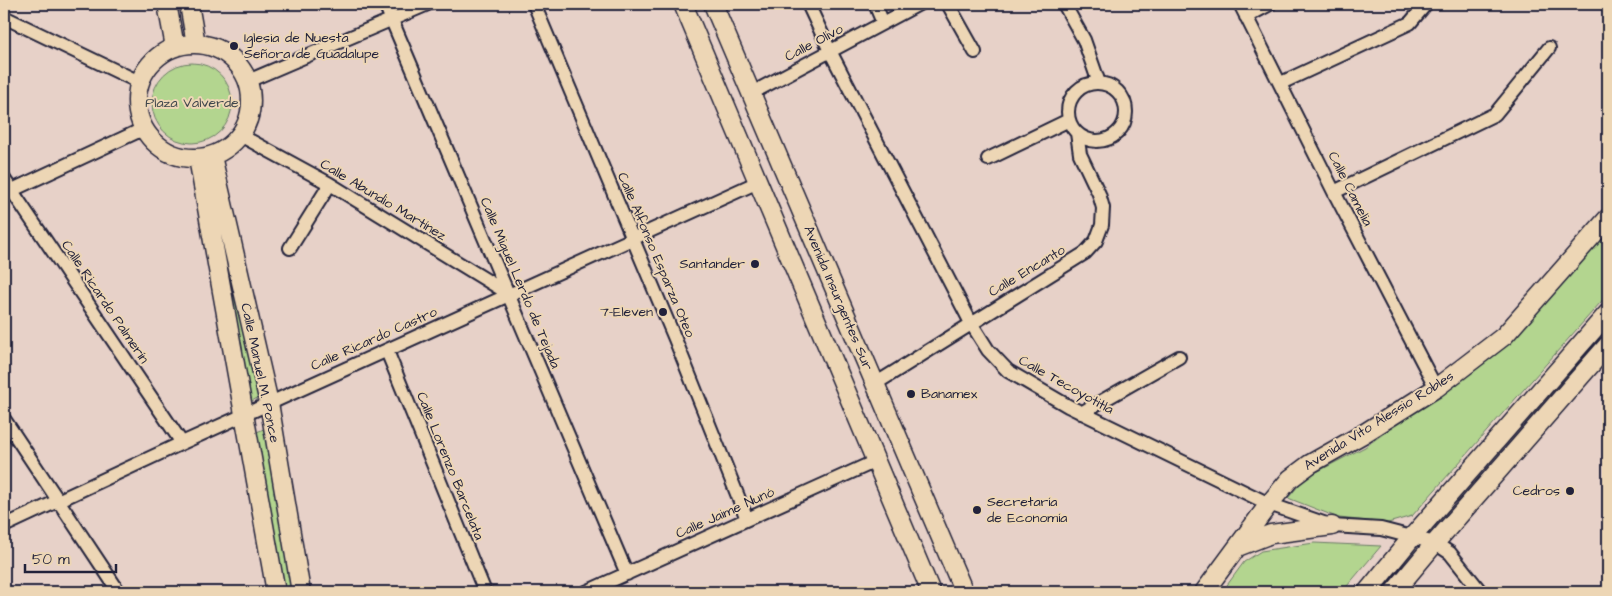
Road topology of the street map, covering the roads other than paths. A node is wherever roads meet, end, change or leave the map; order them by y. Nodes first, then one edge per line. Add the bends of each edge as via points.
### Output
1 (167, 4) edge
2 (189, 4) edge
3 (385, 4) edge
4 (428, 4) edge
5 (534, 4) edge
6 (683, 4) edge
7 (712, 4) edge
8 (808, 4) edge
9 (875, 4) edge
10 (919, 4) edge
11 (948, 4) edge
12 (1064, 4) edge
13 (1240, 4) edge
14 (1270, 4) edge
15 (1426, 4) edge
16 (4, 17) edge
17 (1246, 17) junction
18 (392, 20) junction
19 (883, 23) junction
20 (196, 44) junction
21 (175, 47) junction
22 (1549, 48) dead end
23 (830, 51) junction
24 (975, 52) dead end
25 (248, 80) junction
26 (139, 82) junction
27 (1099, 83) junction
28 (1281, 83) junction
29 (750, 94) junction
30 (1069, 120) junction
31 (144, 129) junction
32 (1077, 133) junction
33 (240, 135) junction
34 (205, 157) junction
35 (988, 159) dead end
36 (4, 179) edge
37 (758, 182) junction
38 (330, 184) junction
39 (8, 192) edge
40 (1334, 192) junction
41 (1608, 218) edge
42 (632, 238) junction
43 (290, 248) dead end
44 (510, 294) junction
45 (1608, 313) edge
46 (971, 323) junction
47 (1608, 345) edge
48 (387, 351) junction
49 (1179, 357) dead end
50 (874, 384) junction
51 (1436, 388) junction
52 (269, 403) junction
53 (1081, 413) junction
54 (243, 415) junction
55 (4, 419) edge
56 (182, 442) junction
57 (876, 461) junction
58 (57, 500) junction
59 (1269, 504) junction
60 (747, 519) junction
61 (4, 526) edge
62 (1332, 526) junction
63 (1413, 536) junction
64 (1435, 543) junction
65 (1240, 546) junction
66 (627, 574) junction
67 (119, 592) edge
68 (276, 592) edge
69 (300, 592) edge
70 (485, 592) edge
71 (586, 592) edge
72 (931, 592) edge
73 (964, 592) edge
74 (1204, 592) edge
75 (1367, 592) edge
76 (1394, 592) edge
77 (1481, 592) edge

1 - 21 street
2 - 20 street
3 - 18 street, Calle Miguel Lerdo de Tejada
4 - 18 street
5 - 42 street, Calle Alfonso Esparza Oteo
6 - 37 street, Avenida Insurgentes Sur
7 - 29 street, Avenida Insurgentes Sur
8 - 23 street, Calle Tecoyotitla
9 - 19 street
10 - 19 street, Calle Olivo
11 - 24 street
12 - 27 street via 1084,40
13 - 17 street, Calle Camelia
14 - 17 street
15 - 28 street via 1410,23
16 - 26 street
17 - 28 street, Calle Camelia
18 - 25 street
18 - 44 street, Calle Miguel Lerdo de Tejada
19 - 23 street, Calle Olivo
20 - 21 street
20 - 25 street via 224,52 238,64
21 - 26 street via 152,62
22 - 40 street via 1495,114
23 - 29 street, Calle Olivo
23 - 46 street, Calle Tecoyotitla
25 - 33 street via 250,110
26 - 31 street via 137,110
27 - 30 street via 1077,91 1069,104
27 - 32 street via 1108,85 1122,97 1126,105 1124,124 1119,132 1102,140 1084,138
28 - 40 street, Calle Camelia
29 - 50 street, Avenida Insurgentes Sur
30 - 32 street
30 - 35 street
31 - 34 street via 161,149 178,157
31 - 39 street
32 - 46 street, Calle Encanto via 1080,154 1103,208 1096,241 1085,253
33 - 34 street via 232,144
33 - 38 street, Calle Abundio Martínez
34 - 52 street, Calle Manuel M. Ponce
34 - 54 street, Calle Manuel M. Ponce
36 - 39 street, Calle Ricardo Palmerín
37 - 42 street, Calle Ricardo Castro
37 - 57 street, Avenida Insurgentes Sur
38 - 43 street
38 - 44 street, Calle Abundio Martínez
39 - 56 street, Calle Ricardo Palmerín
40 - 51 street, Calle Camelia
41 - 51 street, Avenida Vito Alessio Robles via 1504,336
42 - 44 street, Calle Ricardo Castro
42 - 60 street, Calle Alfonso Esparza Oteo
44 - 48 street, Calle Ricardo Castro
44 - 66 street, Calle Miguel Lerdo de Tejada
45 - 63 street
46 - 50 street, Calle Encanto
46 - 53 street, Calle Tecoyotitla via 988,350 1008,370
47 - 64 street
48 - 52 street, Calle Ricardo Castro
48 - 70 street, Calle Lorenzo Barcelata
49 - 53 street
50 - 73 street, Avenida Insurgentes Sur
51 - 59 street, Avenida Vito Alessio Robles via 1310,464 1290,479
52 - 54 street, Calle Ricardo Castro
52 - 69 street, Calle Manuel M. Ponce
53 - 59 street, Calle Tecoyotitla
54 - 56 street, Calle Ricardo Castro
54 - 68 street, Calle Manuel M. Ponce
55 - 58 street
56 - 58 street, Calle Ricardo Castro
57 - 60 street, Calle Jaime Nunó
57 - 72 street, Avenida Insurgentes Sur
58 - 61 street, Calle Ricardo Castro
58 - 67 street
59 - 62 street, Calle Tecoyotitla
59 - 65 street, Avenida Vito Alessio Robles
60 - 66 street, Calle Jaime Nunó
62 - 63 street, Calle Tecoyotitla via 1381,529
62 - 65 street via 1271,534
63 - 64 street, Calle Tecoyotitla
63 - 75 street
64 - 76 street
64 - 77 street, Calle Tecoyotitla via 1450,553
65 - 74 street, Avenida Vito Alessio Robles
66 - 71 street, Calle Jaime Nunó

